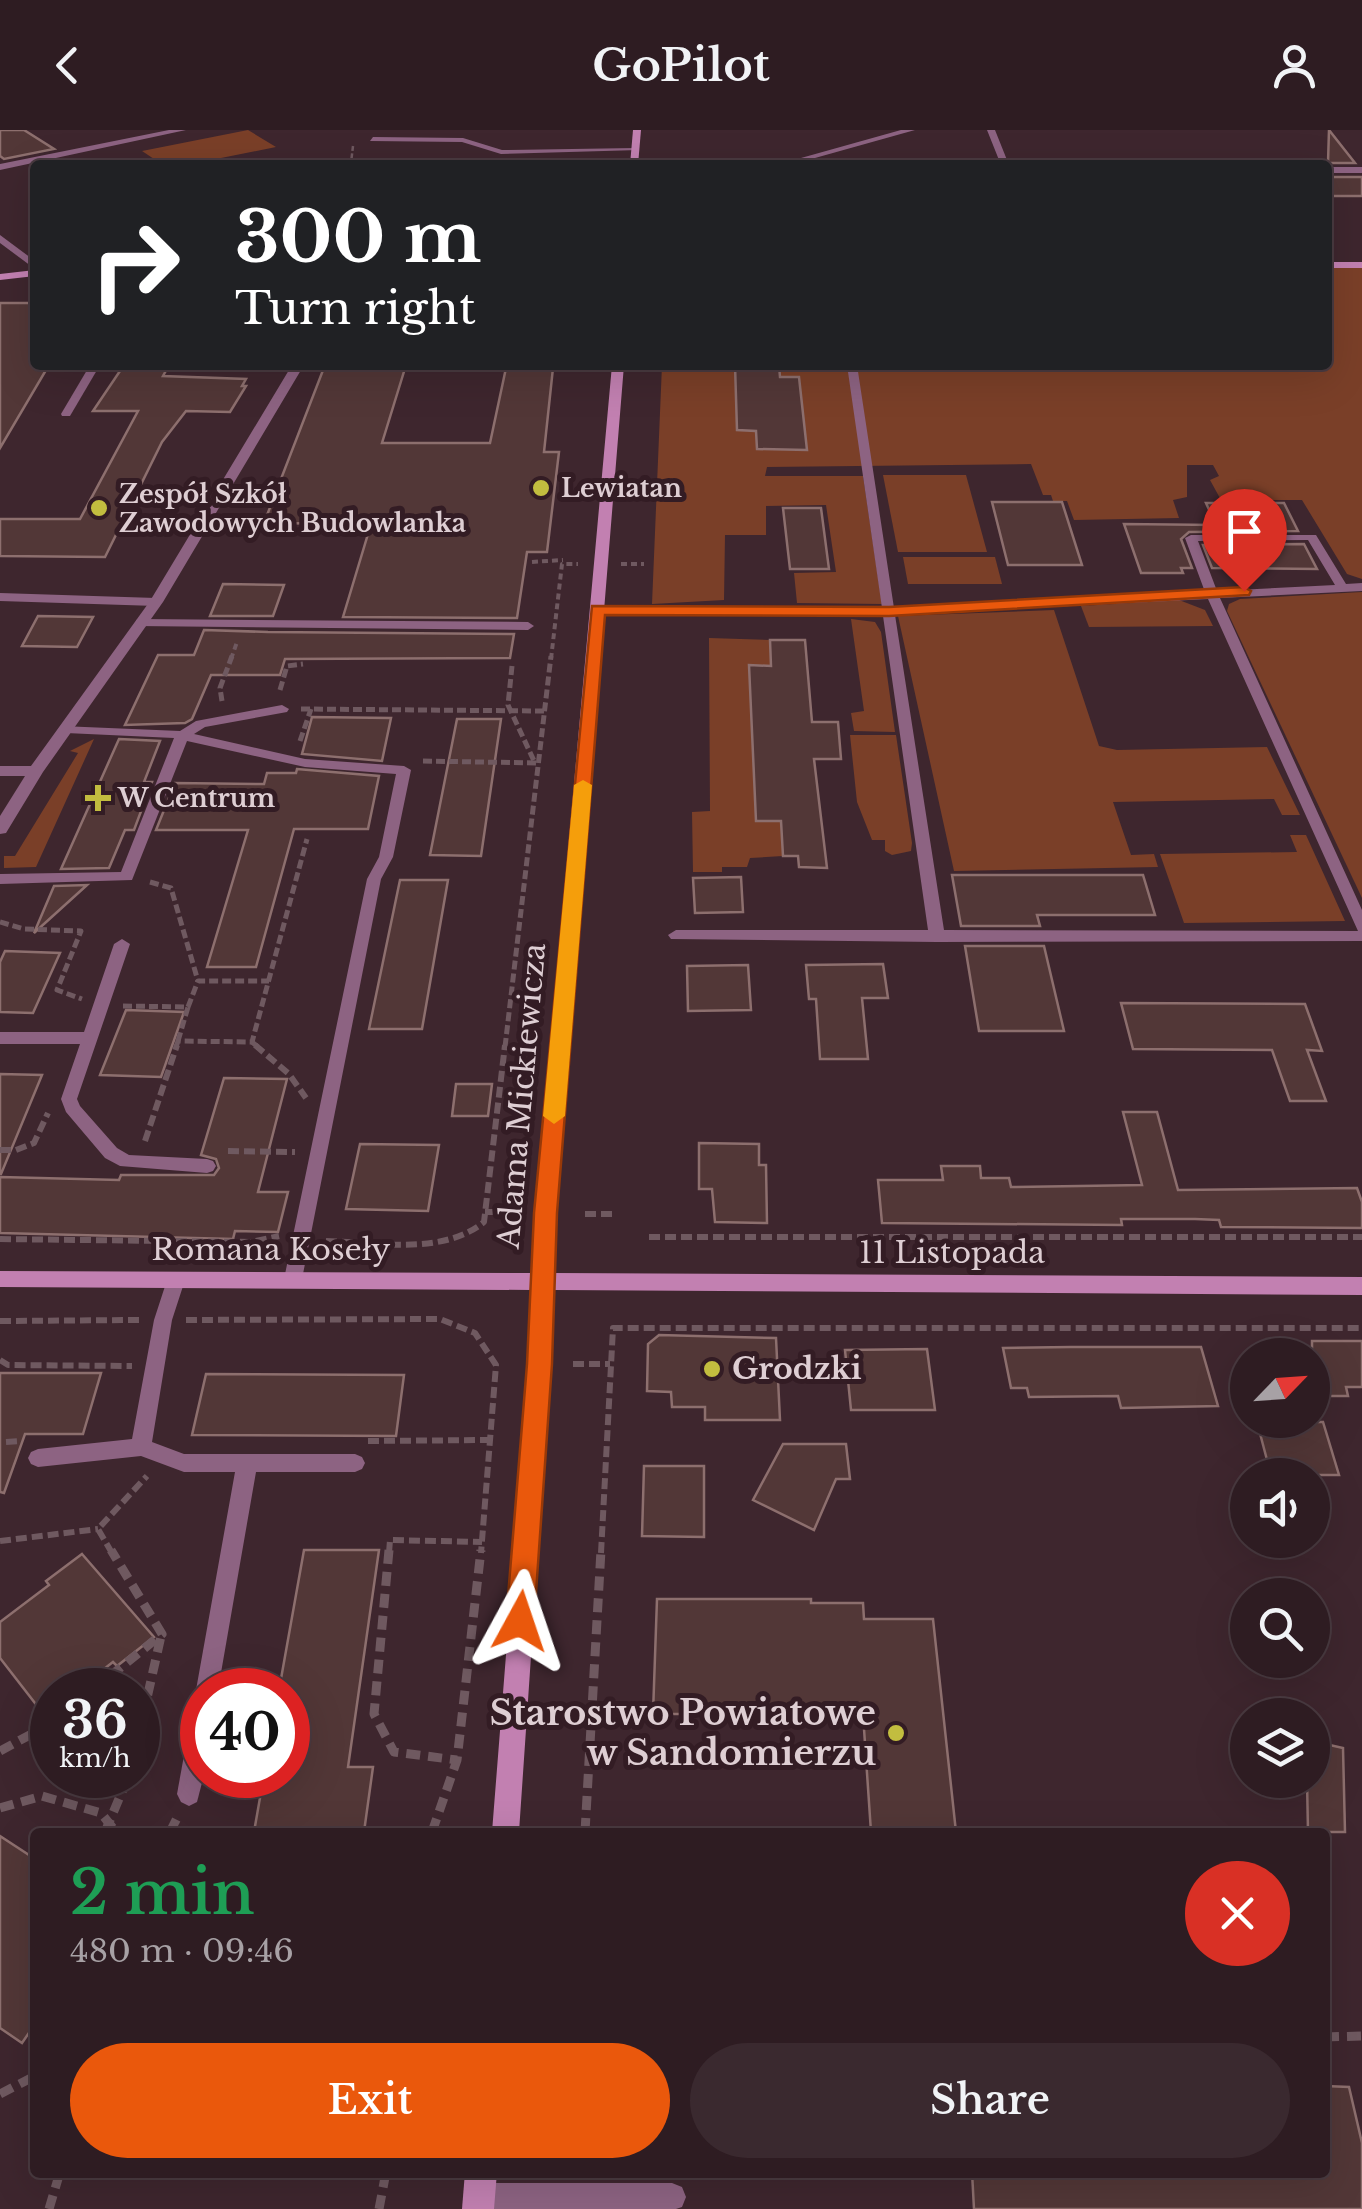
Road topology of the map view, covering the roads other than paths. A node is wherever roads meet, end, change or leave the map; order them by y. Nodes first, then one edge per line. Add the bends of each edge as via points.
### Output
1 (182, 130) edge
2 (637, 130) edge
3 (911, 130) edge
4 (991, 130) edge
5 (374, 138) dead end
6 (550, 141) dead end
7 (635, 150) junction
8 (549, 152) junction
9 (594, 152) junction
10 (30, 160) edge
11 (32, 160) edge
12 (595, 160) edge
13 (634, 160) edge
14 (799, 160) edge
15 (1003, 160) edge
16 (0, 167) edge
17 (1332, 170) edge
18 (1362, 170) edge
19 (0, 238) edge
20 (1332, 264) edge
21 (1362, 264) edge
22 (30, 265) edge
23 (30, 270) edge
24 (0, 277) edge
25 (93, 370) edge
26 (295, 370) edge
27 (618, 370) edge
28 (853, 370) edge
29 (66, 414) dead end
30 (1342, 587) junction
31 (1362, 587) edge
32 (1210, 592) junction
33 (0, 596) edge
34 (156, 602) junction
35 (598, 610) junction
36 (889, 612) junction
37 (140, 623) junction
38 (528, 626) dead end
39 (282, 709) road end
40 (66, 729) junction
41 (182, 736) junction
42 (0, 771) edge
43 (36, 771) junction
44 (0, 829) edge
45 (0, 879) edge
46 (1362, 927) edge
47 (676, 935) dead end
48 (1362, 936) edge
49 (937, 937) junction
50 (122, 944) dead end
51 (0, 1038) edge
52 (88, 1038) junction
53 (207, 1166) dead end
54 (0, 1279) edge
55 (292, 1279) junction
56 (176, 1280) junction
57 (542, 1280) junction
58 (1362, 1286) edge
59 (141, 1447) junction
60 (38, 1458) dead end
61 (247, 1464) junction
62 (355, 1464) dead end
63 (211, 1668) edge
64 (505, 1828) edge
65 (479, 2193) edge
66 (672, 2197) dead end

1 - 11 street
2 - 7 street
3 - 14 street
4 - 15 street
5 - 8 lane via 463,140 490,150
6 - 8 lane
7 - 9 lane
7 - 13 street
8 - 9 lane
9 - 12 lane
10 - 16 street
17 - 18 street
19 - 22 street
20 - 21 street
23 - 24 street
25 - 29 lane
26 - 34 street
27 - 35 street, Adama Mickiewicza
28 - 36 lane
30 - 31 lane
30 - 32 lane
30 - 32 lane via 1312,537 1191,538
32 - 36 lane
32 - 46 lane
33 - 34 lane
34 - 37 street
35 - 36 lane
35 - 57 street, Adama Mickiewicza
36 - 49 lane
37 - 38 lane
37 - 40 street
39 - 41 lane via 201,724
40 - 41 lane
40 - 43 street
41 - 45 lane via 127,877
41 - 55 lane via 294,761 404,770 386,857 374,879
42 - 43 street
43 - 44 street
47 - 49 lane
48 - 49 lane
50 - 52 lane
51 - 52 lane
52 - 53 lane via 69,1099 111,1153 126,1162
54 - 56 street, Romana Koseły
55 - 56 street, Romana Koseły
55 - 57 street, Romana Koseły
56 - 59 lane
57 - 58 street, 11 Listopada
57 - 64 street, Adama Mickiewicza
59 - 60 lane
59 - 61 lane via 184,1463
61 - 62 lane
61 - 63 lane
65 - 66 lane

